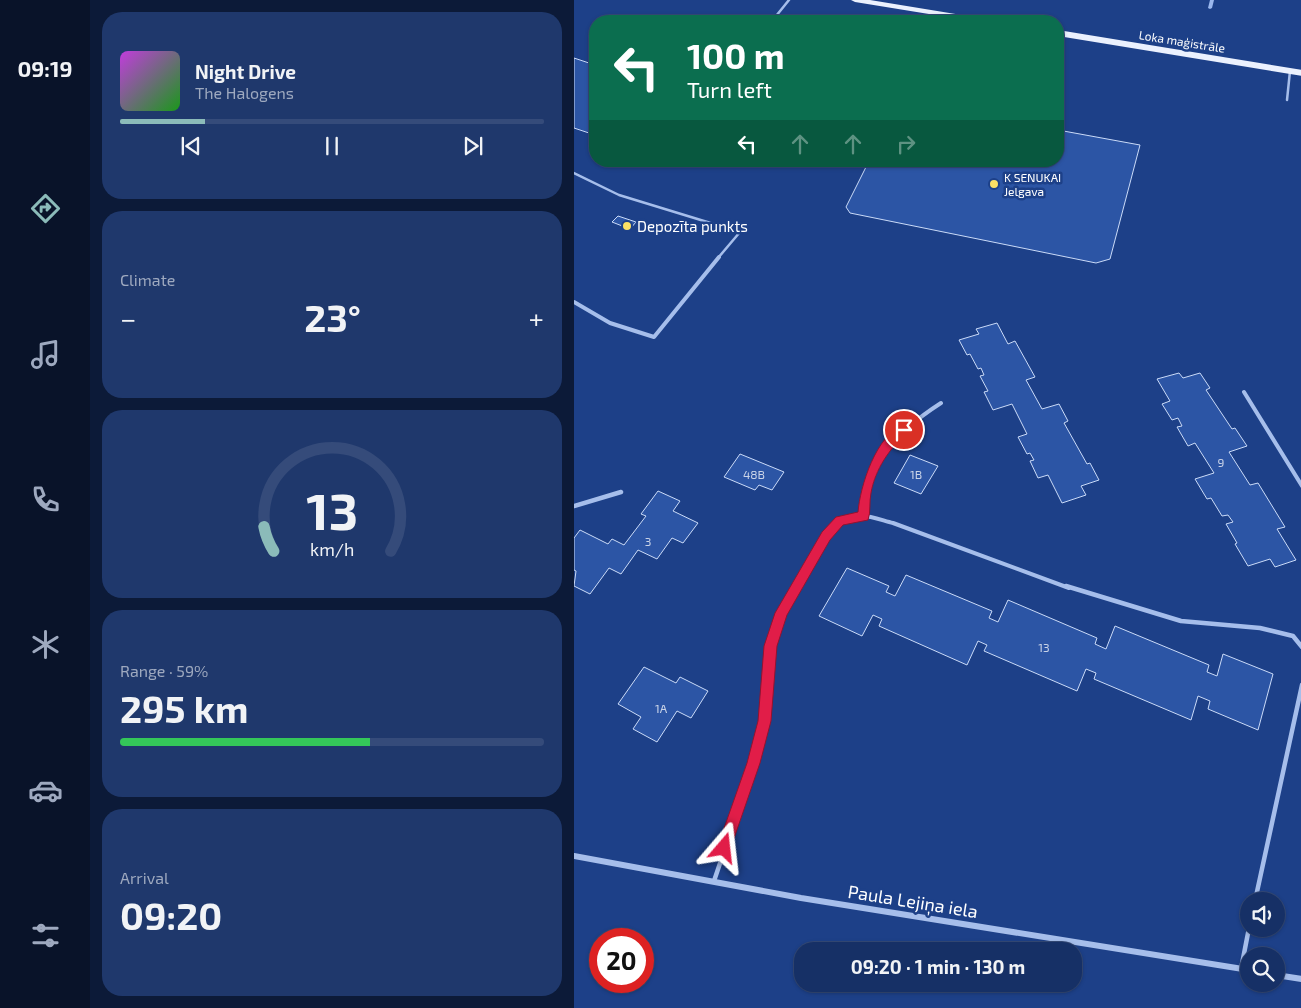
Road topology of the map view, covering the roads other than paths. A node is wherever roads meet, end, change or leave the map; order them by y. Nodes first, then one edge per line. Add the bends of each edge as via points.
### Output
1 (789, 0) edge
2 (855, 0) edge
3 (777, 15) edge
4 (949, 15) edge
5 (1064, 34) edge
6 (1290, 72) junction
7 (1301, 74) edge
8 (1287, 100) dead end
9 (574, 173) edge
10 (574, 302) edge
11 (1244, 392) dead end
12 (941, 404) dead end
13 (1301, 486) edge
14 (621, 492) dead end
15 (574, 506) edge
16 (864, 516) junction
17 (1301, 647) edge
18 (1301, 685) edge
19 (574, 856) edge
20 (714, 881) junction
21 (1257, 892) edge
22 (1240, 969) edge
23 (1285, 976) edge
24 (1301, 979) edge

1 - 3 lane
2 - 4 main road
5 - 6 main road, Loka maģistrāle
6 - 7 main road, Loka maģistrāle
6 - 8 lane
9 - 10 lane via 619,195 740,232 654,337 610,323
11 - 13 lane
12 - 16 lane via 914,420 893,439 873,469
14 - 15 street
16 - 17 lane via 893,523 1078,591 1181,621 1260,628 1293,636
16 - 20 lane via 840,521 826,536 781,613 770,646 765,721
18 - 21 lane
19 - 20 street, Paula Lejiņa iela
20 - 22 street, Paula Lejiņa iela
23 - 24 street

